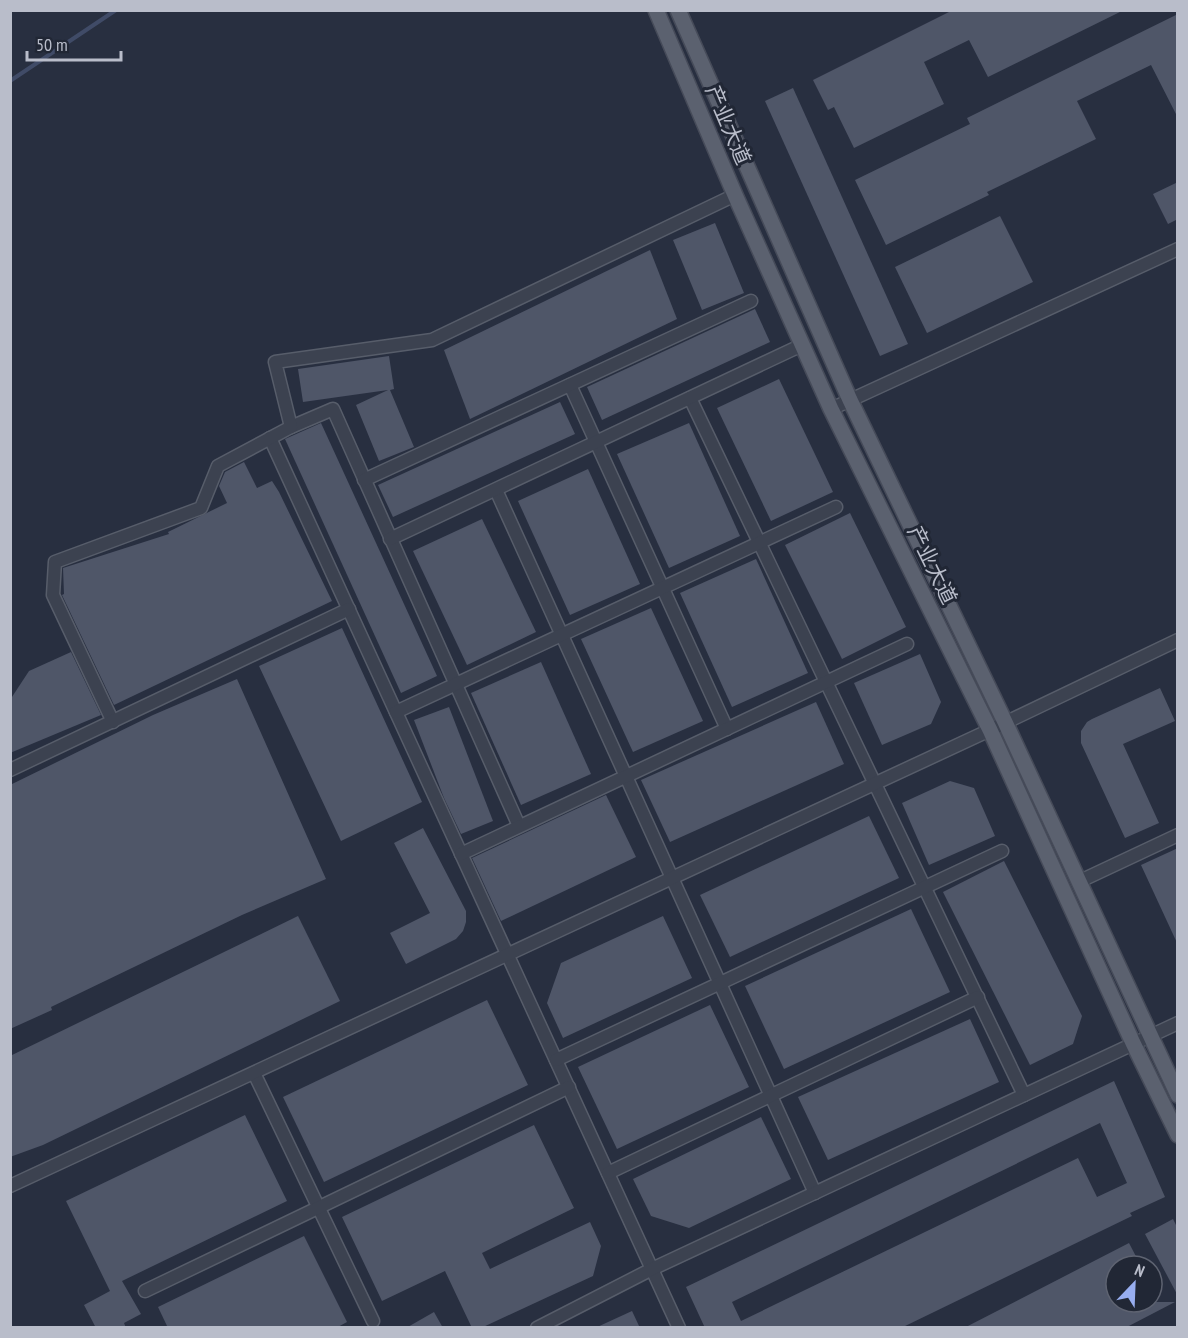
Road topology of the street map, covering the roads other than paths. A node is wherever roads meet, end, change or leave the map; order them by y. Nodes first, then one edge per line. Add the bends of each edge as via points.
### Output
1 (656, 10) edge
2 (678, 10) edge
3 (735, 195) junction
4 (1178, 249) edge
5 (751, 302) dead end
6 (802, 345) junction
7 (570, 385) junction
8 (690, 398) junction
9 (850, 400) junction
10 (831, 409) junction
11 (291, 427) junction
12 (270, 438) junction
13 (597, 442) junction
14 (364, 480) junction
15 (496, 490) junction
16 (836, 507) dead end
17 (390, 539) junction
18 (760, 543) junction
19 (663, 588) junction
20 (349, 609) junction
21 (562, 635) junction
22 (1178, 640) edge
23 (907, 644) dead end
24 (826, 682) junction
25 (455, 685) junction
26 (396, 712) junction
27 (113, 722) junction
28 (1005, 722) junction
29 (727, 729) junction
30 (990, 730) junction
31 (10, 770) edge
32 (626, 776) junction
33 (875, 783) junction
34 (519, 826) junction
35 (1178, 835) edge
36 (1002, 851) dead end
37 (461, 854) junction
38 (672, 878) junction
39 (1078, 882) junction
40 (925, 887) junction
41 (508, 955) junction
42 (720, 983) junction
43 (978, 997) junction
44 (1178, 1023) edge
45 (1149, 1036) junction
46 (1133, 1043) junction
47 (556, 1060) junction
48 (254, 1073) junction
49 (569, 1087) junction
50 (1024, 1095) junction
51 (1178, 1095) edge
52 (771, 1096) junction
53 (1178, 1135) edge
54 (608, 1173) junction
55 (10, 1186) edge
56 (815, 1193) junction
57 (318, 1207) junction
58 (652, 1269) junction
59 (145, 1290) dead end
60 (373, 1321) dead end
61 (537, 1328) edge
62 (679, 1328) edge

1 - 3 main road, 产业大道
2 - 9 main road, 产业大道
3 - 6 main road, 产业大道
3 - 11 street via 432,340 274,362
4 - 9 street
5 - 7 street
6 - 8 street
6 - 10 main road, 产业大道
7 - 13 street
7 - 14 street
8 - 13 street
8 - 18 street
9 - 10 street
9 - 28 main road, 产业大道
10 - 30 main road, 产业大道
11 - 12 street
11 - 14 street via 333,409
12 - 20 street
12 - 27 street via 218,466 201,508 55,562 53,595
13 - 15 street
13 - 19 street
14 - 17 street
15 - 17 street
15 - 21 street
16 - 18 street
17 - 25 street
18 - 19 street
18 - 24 street
19 - 21 street
19 - 29 street
20 - 26 street
20 - 27 street
21 - 25 street
21 - 32 street
22 - 28 street
23 - 24 street
24 - 29 street
24 - 33 street
25 - 26 street
25 - 34 street
26 - 37 street
27 - 31 street
28 - 30 street
28 - 39 main road, 产业大道
29 - 32 street
30 - 33 street
30 - 46 main road, 产业大道
32 - 34 street
32 - 38 street
33 - 38 street
33 - 40 street
34 - 37 street
35 - 39 street
36 - 40 street
37 - 41 street
38 - 41 street
38 - 42 street
39 - 45 main road, 产业大道
40 - 42 street
40 - 43 street
41 - 47 street
41 - 48 street
42 - 47 street
42 - 52 street
43 - 50 street
43 - 52 street
44 - 45 street
45 - 46 street
45 - 51 main road, 产业大道
46 - 50 street
46 - 53 main road, 产业大道
47 - 49 street
48 - 55 street
48 - 57 street
49 - 54 street
49 - 57 street
50 - 56 street
52 - 54 street
52 - 56 street
54 - 58 street
56 - 58 street
57 - 59 street
57 - 60 street
58 - 61 street
58 - 62 street

